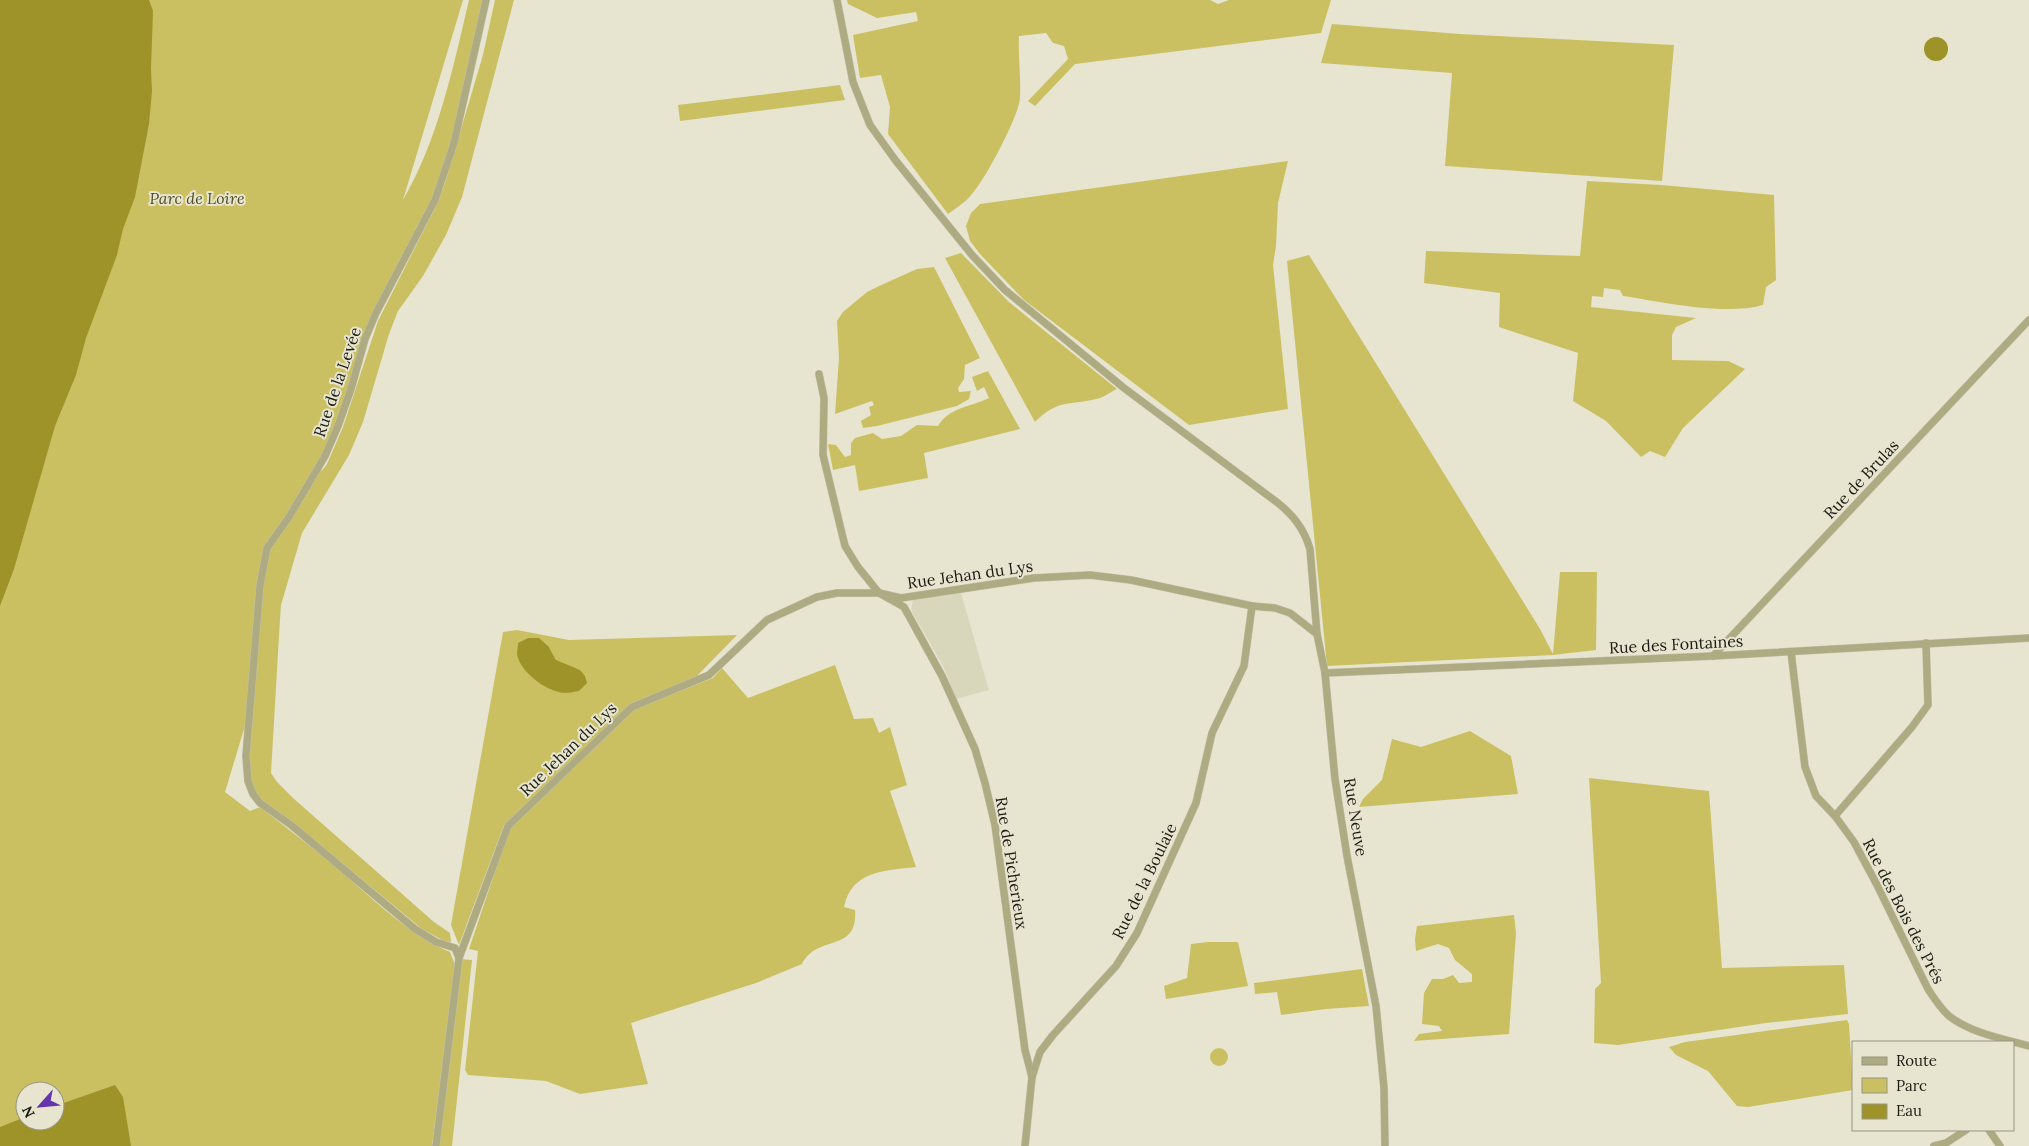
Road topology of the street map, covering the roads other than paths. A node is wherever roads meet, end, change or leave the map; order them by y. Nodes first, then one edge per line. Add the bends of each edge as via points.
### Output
1 (486, 0) edge
2 (837, 0) edge
3 (2029, 320) edge
4 (819, 374) dead end
5 (880, 593) junction
6 (1252, 606) junction
7 (1317, 634) junction
8 (2029, 638) edge
9 (1926, 643) junction
10 (1791, 652) junction
11 (1713, 656) junction
12 (1325, 673) junction
13 (1835, 816) junction
14 (459, 958) junction
15 (2014, 1041) edge
16 (2014, 1041) edge
17 (1024, 1044) junction
18 (2029, 1046) edge
19 (1043, 1048) junction
20 (1032, 1077) junction
21 (1965, 1131) edge
22 (1990, 1131) edge
23 (436, 1146) edge
24 (1025, 1146) edge
25 (1386, 1146) edge
26 (1934, 1146) edge
27 (2000, 1146) edge

1 - 14 street, Rue de la Levée via 454,143 435,200 376,313 365,339 352,389 325,456 267,548 260,585 246,756 248,781 260,803 291,825 415,930 455,948
2 - 7 street, Rue Neuve via 853,82 870,125 956,237 1006,290 1109,376 1293,516 1307,537
3 - 11 street, Rue de Brulas
4 - 5 street via 824,398 823,455 844,546
5 - 6 street, Rue Jehan du Lys via 902,598 1034,578 1090,575 1131,580
5 - 14 street, Rue Jehan du Lys via 837,592 775,616 710,675 632,707 508,826
5 - 17 street, Rue de Picherieux via 904,607 942,676 975,749 995,825
6 - 7 street, Rue Jehan du Lys via 1290,613
6 - 19 street, Rue de la Boulaie via 1244,666 1212,734 1196,803 1137,933 1116,966
7 - 12 street, Rue Neuve
8 - 9 street, Rue des Fontaines
9 - 10 street, Rue des Fontaines
9 - 13 street via 1928,705
10 - 11 street, Rue des Fontaines
10 - 13 street, Rue des Bois des Prés via 1805,767 1816,796
11 - 12 street, Rue des Fontaines
12 - 25 street, Rue Neuve via 1335,778 1376,1006
13 - 16 street, Rue des Bois des Prés via 1872,875 1938,1005 1965,1025
14 - 23 street, Rue Jehan du Lys
15 - 18 street, Rue des Bois des Prés
17 - 19 street via 1031,1049
17 - 20 street, Rue de Picherieux
19 - 20 street, Rue de la Boulaie
20 - 24 street, Rue de la Boulaie
21 - 26 street via 1946,1144
22 - 27 street

